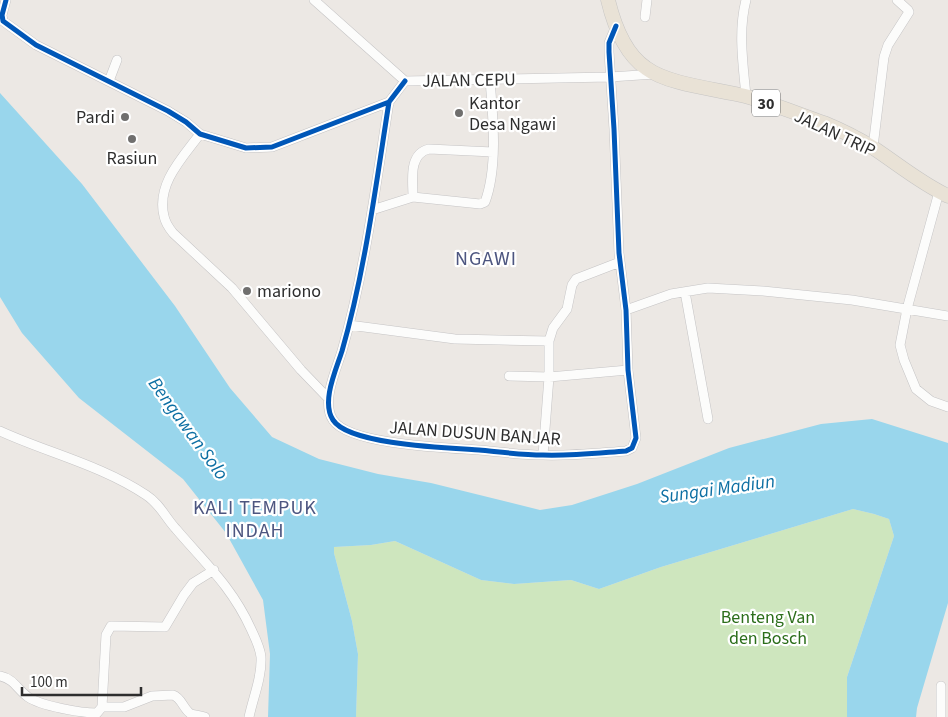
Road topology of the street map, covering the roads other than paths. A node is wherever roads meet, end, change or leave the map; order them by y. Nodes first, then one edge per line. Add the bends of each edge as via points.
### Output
1 (6, 0) edge
2 (314, 0) edge
3 (608, 0) edge
4 (647, 0) edge
5 (746, 0) edge
6 (897, 0) edge
7 (644, 17) dead end
8 (616, 26) junction
9 (117, 60) dead end
10 (655, 74) junction
11 (610, 77) junction
12 (108, 80) junction
13 (490, 80) junction
14 (405, 81) junction
15 (746, 96) junction
16 (389, 102) junction
17 (200, 134) junction
18 (872, 148) junction
19 (493, 152) junction
20 (943, 194) edge
21 (414, 197) junction
22 (372, 210) junction
23 (620, 262) junction
24 (685, 292) junction
25 (907, 309) junction
26 (626, 310) junction
27 (948, 316) edge
28 (349, 325) junction
29 (549, 341) junction
30 (628, 370) junction
31 (509, 376) dead end
32 (549, 377) junction
33 (328, 398) junction
34 (948, 407) edge
35 (708, 419) dead end
36 (0, 431) edge
37 (543, 456) junction
38 (214, 570) junction
39 (0, 676) edge
40 (941, 686) dead end
41 (102, 707) junction
42 (205, 717) edge
43 (249, 717) edge
44 (941, 717) edge

1 - 12 street via 2,18 6,25 36,45
2 - 14 street, JALAN CEPU
3 - 8 highway, JALAN TRIP / 30
4 - 7 street
5 - 15 street via 742,13
6 - 18 street via 908,12 884,57
8 - 10 highway, JALAN TRIP / 30 via 628,50
8 - 11 street, JALAN DUSUN BANJAR via 609,43
9 - 12 street
10 - 11 street, JALAN CEPU
10 - 15 highway, JALAN TRIP / 30
11 - 13 street, JALAN CEPU
11 - 23 street, JALAN DUSUN BANJAR
12 - 17 street via 168,111
13 - 14 street, JALAN CEPU
13 - 19 street
14 - 16 street
15 - 18 highway, JALAN TRIP / 30 via 825,124
16 - 17 street via 272,147 246,148
16 - 22 street
17 - 33 street, JALAN DUSUN BANJAR via 167,182 163,206 168,225 172,233 232,288
18 - 20 highway, JALAN TRIP / 30
19 - 21 street via 424,150 417,156 413,169
19 - 21 street via 486,198 482,204
20 - 25 street
21 - 22 street
22 - 28 street
23 - 26 street, JALAN DUSUN BANJAR
23 - 29 street via 574,282 569,305 553,328
24 - 25 street via 708,288 763,291
24 - 26 street
24 - 35 street
25 - 27 street
25 - 34 street via 900,345 913,382 919,393 931,402
26 - 30 street, JALAN DUSUN BANJAR
28 - 29 street via 455,339
28 - 33 street
29 - 32 street
30 - 32 street
30 - 37 street, JALAN DUSUN BANJAR via 636,438 632,448
31 - 32 street
32 - 37 street
33 - 37 street, JALAN DUSUN BANJAR via 334,422 367,437
36 - 38 street via 90,466 147,495
38 - 41 street via 194,583 166,626 109,628
38 - 43 street via 245,614 260,650 259,674
39 - 41 street via 8,678 29,697 52,706 93,713
40 - 44 street
41 - 42 street via 132,706 152,696 173,695 191,714

